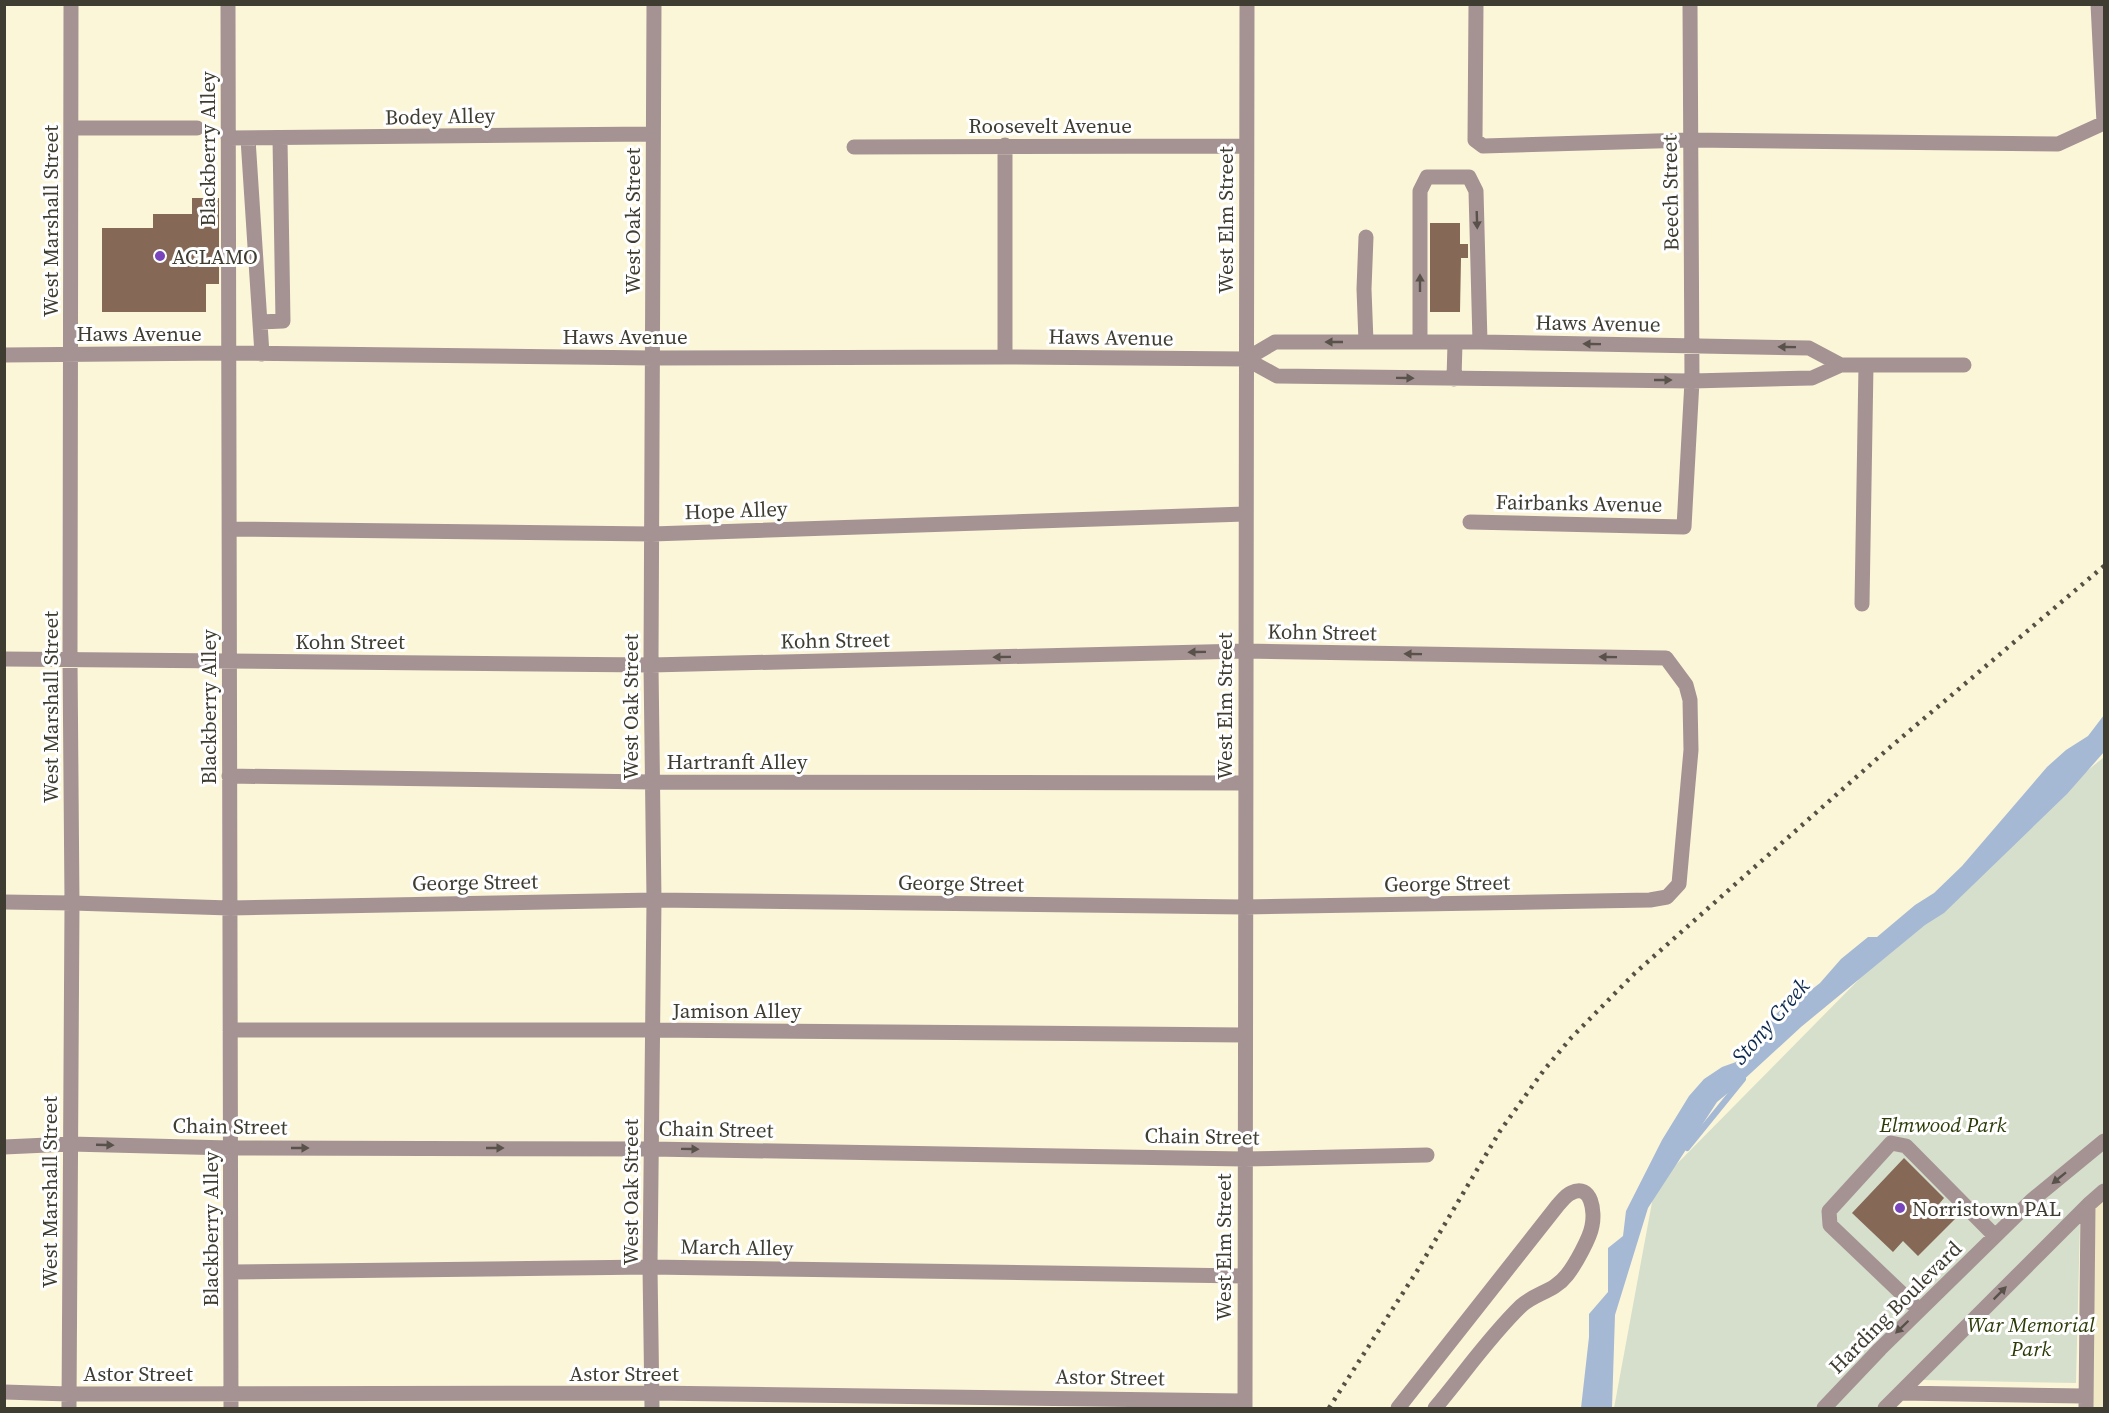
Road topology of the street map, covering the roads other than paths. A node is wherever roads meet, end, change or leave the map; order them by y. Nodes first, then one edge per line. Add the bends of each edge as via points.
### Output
1 (71, 4) edge
2 (228, 4) edge
3 (654, 4) edge
4 (1246, 4) edge
5 (1476, 4) edge
6 (1690, 4) edge
7 (2098, 4) edge
8 (2104, 123) edge
9 (71, 128) junction
10 (197, 128) dead end
11 (652, 134) junction
12 (228, 138) junction
13 (248, 139) junction
14 (280, 139) junction
15 (1690, 140) junction
16 (1005, 145) junction
17 (1246, 146) junction
18 (854, 147) dead end
19 (1366, 237) dead end
20 (260, 322) junction
21 (1420, 341) junction
22 (1366, 342) junction
23 (1480, 342) junction
24 (1455, 343) junction
25 (1692, 345) junction
26 (228, 353) junction
27 (262, 354) junction
28 (71, 355) junction
29 (4, 356) edge
30 (1005, 357) junction
31 (653, 358) junction
32 (1245, 359) junction
33 (1841, 365) junction
34 (1866, 365) junction
35 (1964, 365) dead end
36 (1454, 379) junction
37 (1692, 381) junction
38 (1245, 514) junction
39 (1470, 522) dead end
40 (229, 529) junction
41 (652, 534) junction
42 (1862, 604) dead end
43 (1245, 651) junction
44 (1666, 658) joint
45 (4, 659) edge
46 (70, 659) junction
47 (229, 661) junction
48 (651, 665) junction
49 (230, 776) junction
50 (652, 782) junction
51 (1245, 783) junction
52 (654, 900) junction
53 (4, 903) edge
54 (72, 903) junction
55 (1244, 907) junction
56 (230, 908) junction
57 (230, 1030) junction
58 (653, 1030) junction
59 (1244, 1035) junction
60 (2104, 1141) edge
61 (70, 1144) junction
62 (4, 1147) edge
63 (230, 1148) junction
64 (651, 1149) junction
65 (1427, 1155) dead end
66 (1244, 1159) junction
67 (2104, 1191) edge
68 (2088, 1204) junction
69 (1995, 1236) junction
70 (650, 1267) junction
71 (231, 1272) junction
72 (1243, 1276) junction
73 (1919, 1310) junction
74 (4, 1392) edge
75 (1900, 1393) junction
76 (69, 1401) edge
77 (231, 1401) edge
78 (652, 1401) edge
79 (954, 1402) edge
80 (2086, 1402) edge
81 (1097, 1403) edge
82 (1244, 1405) edge
83 (1398, 1408) edge
84 (1435, 1408) edge
85 (1824, 1408) edge
86 (1885, 1408) edge

1 - 9 street, West Marshall Street
2 - 12 street, Blackberry Alley
3 - 11 street, West Oak Street
4 - 17 street, West Elm Street
5 - 15 street via 1475,140 1483,146
6 - 15 street, Beech Street
7 - 8 street
8 - 15 street via 2058,144
9 - 10 street
9 - 28 street, West Marshall Street
11 - 14 street, Bodey Alley
11 - 31 street, West Oak Street
12 - 13 street, Bodey Alley
12 - 26 street, Blackberry Alley
13 - 14 street, Bodey Alley
13 - 20 street
14 - 20 street via 283,321
15 - 25 street, Beech Street
16 - 17 street, Roosevelt Avenue
16 - 18 street, Roosevelt Avenue
16 - 30 street
17 - 32 street, West Elm Street
19 - 22 street
20 - 27 street
21 - 22 street, Haws Avenue
21 -> 23 street via 1420,191 1427,177 1469,177 1476,190
21 - 24 street, Haws Avenue
22 -> 32 street, Haws Avenue via 1275,342
23 - 24 street, Haws Avenue
25 -> 23 street, Haws Avenue
24 - 36 street
33 -> 25 street, Haws Avenue via 1809,348
25 - 37 street, Beech Street
26 - 27 street, Haws Avenue
26 - 28 street, Haws Avenue
26 - 40 street, Blackberry Alley
27 - 31 street, Haws Avenue
28 - 29 street, Haws Avenue
28 - 46 street, West Marshall Street
30 - 31 street, Haws Avenue
30 - 32 street, Haws Avenue
31 - 41 street, West Oak Street
32 -> 36 street, Haws Avenue via 1277,376
32 - 38 street, West Elm Street
33 - 34 street, Haws Avenue
33 - 37 street, Haws Avenue via 1812,378
34 - 35 street, Haws Avenue
34 - 42 street
36 -> 37 street, Haws Avenue
37 - 39 street, Fairbanks Avenue via 1684,527
38 - 41 street, Hope Alley
38 - 43 street, West Elm Street
40 - 41 street, Hope Alley
40 - 47 street, Blackberry Alley
41 - 48 street, West Oak Street
44 -> 43 street, Kohn Street
43 -> 48 street, Kohn Street
43 - 51 street, West Elm Street
44 - 55 street, George Street via 1686,685 1691,750 1679,884 1667,897
45 - 46 street, Kohn Street
46 - 47 street, Kohn Street
46 - 54 street, West Marshall Street
47 - 48 street, Kohn Street
47 - 49 street, Blackberry Alley
48 - 50 street, West Oak Street
49 - 50 street, Hartranft Alley
49 - 56 street, Blackberry Alley
50 - 51 street, Hartranft Alley
50 - 52 street, West Oak Street
51 - 55 street, West Elm Street
52 - 55 street, George Street
52 - 56 street, George Street
52 - 58 street, West Oak Street
53 - 54 street, George Street
54 - 56 street, George Street
54 - 61 street, West Marshall Street
55 - 59 street, West Elm Street
56 - 57 street, Blackberry Alley
57 - 58 street, Jamison Alley
57 - 63 street, Blackberry Alley
58 - 59 street, Jamison Alley
58 - 64 street, West Oak Street
59 - 66 street, West Elm Street
60 -> 69 street, Harding Boulevard
61 - 62 street, Chain Street
61 -> 63 street, Chain Street
61 - 76 street, West Marshall Street
63 -> 64 street, Chain Street
63 - 71 street, Blackberry Alley
64 -> 66 street, Chain Street
64 - 70 street, West Oak Street
65 - 66 street, Chain Street
66 - 72 street, West Elm Street
67 - 68 street
75 -> 68 street
68 - 80 street
69 - 73 street, Harding Boulevard
69 - 73 street via 1906,1146 1891,1143 1829,1211 1830,1225
70 - 71 street, March Alley
70 - 72 street, March Alley
70 - 78 street, West Oak Street
71 - 77 street, Blackberry Alley
72 - 82 street, West Elm Street
73 -> 85 street, Harding Boulevard
74 - 76 street, Astor Street
75 - 80 street
75 - 86 street
76 - 77 street, Astor Street
77 - 78 street, Astor Street
78 - 79 street, Astor Street
79 - 81 street, Astor Street
81 - 82 street, Astor Street
83 - 84 street via 1558,1205 1570,1193 1584,1192 1592,1201 1592,1228 1567,1275 1511,1316

